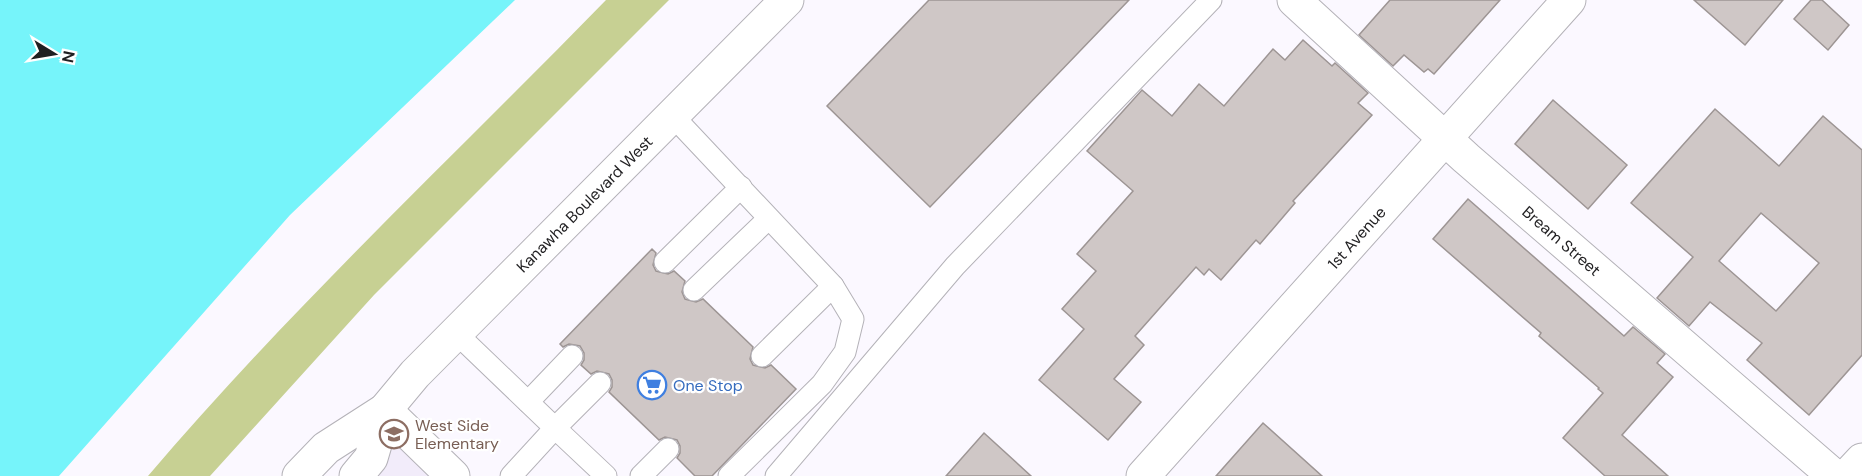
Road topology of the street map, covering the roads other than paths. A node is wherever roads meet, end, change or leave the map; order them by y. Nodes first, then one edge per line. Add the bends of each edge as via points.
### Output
1 (787, 0) edge
2 (1211, 0) edge
3 (1293, 0) edge
4 (1569, 0) edge
5 (671, 114) junction
6 (1445, 139) junction
7 (741, 187) junction
8 (768, 219) junction
9 (665, 262) dead end
10 (832, 286) junction
11 (694, 290) dead end
12 (456, 333) junction
13 (572, 356) dead end
14 (762, 356) dead end
15 (600, 383) dead end
16 (528, 402) junction
17 (385, 410) junction
18 (555, 428) junction
19 (668, 449) dead end
20 (1862, 460) edge
21 (299, 476) edge
22 (356, 476) edge
23 (453, 476) edge
24 (511, 476) edge
25 (606, 476) edge
26 (641, 476) edge
27 (729, 476) edge
28 (776, 476) edge
29 (1143, 476) edge
30 (1834, 476) edge
31 (1847, 476) edge

1 - 5 street, Kanawha Boulevard West
2 - 28 lane via 955,266
3 - 6 street, Bream Street
4 - 6 street, 1st Avenue
5 - 7 lane
5 - 12 street, Kanawha Boulevard West
6 - 29 street, 1st Avenue
6 - 30 street, Bream Street
7 - 8 lane
7 - 9 lane
8 - 10 lane
8 - 11 lane
10 - 14 lane
10 - 27 lane via 853,318 845,352 822,384
12 - 16 lane
12 - 17 street, Kanawha Boulevard West
13 - 16 lane
15 - 18 lane
16 - 18 lane
17 - 21 street, Kanawha Boulevard West via 326,448
17 - 22 street, Kanawha Boulevard West via 370,458
17 - 23 street
18 - 24 lane
18 - 25 lane
19 - 26 lane
20 - 31 street

